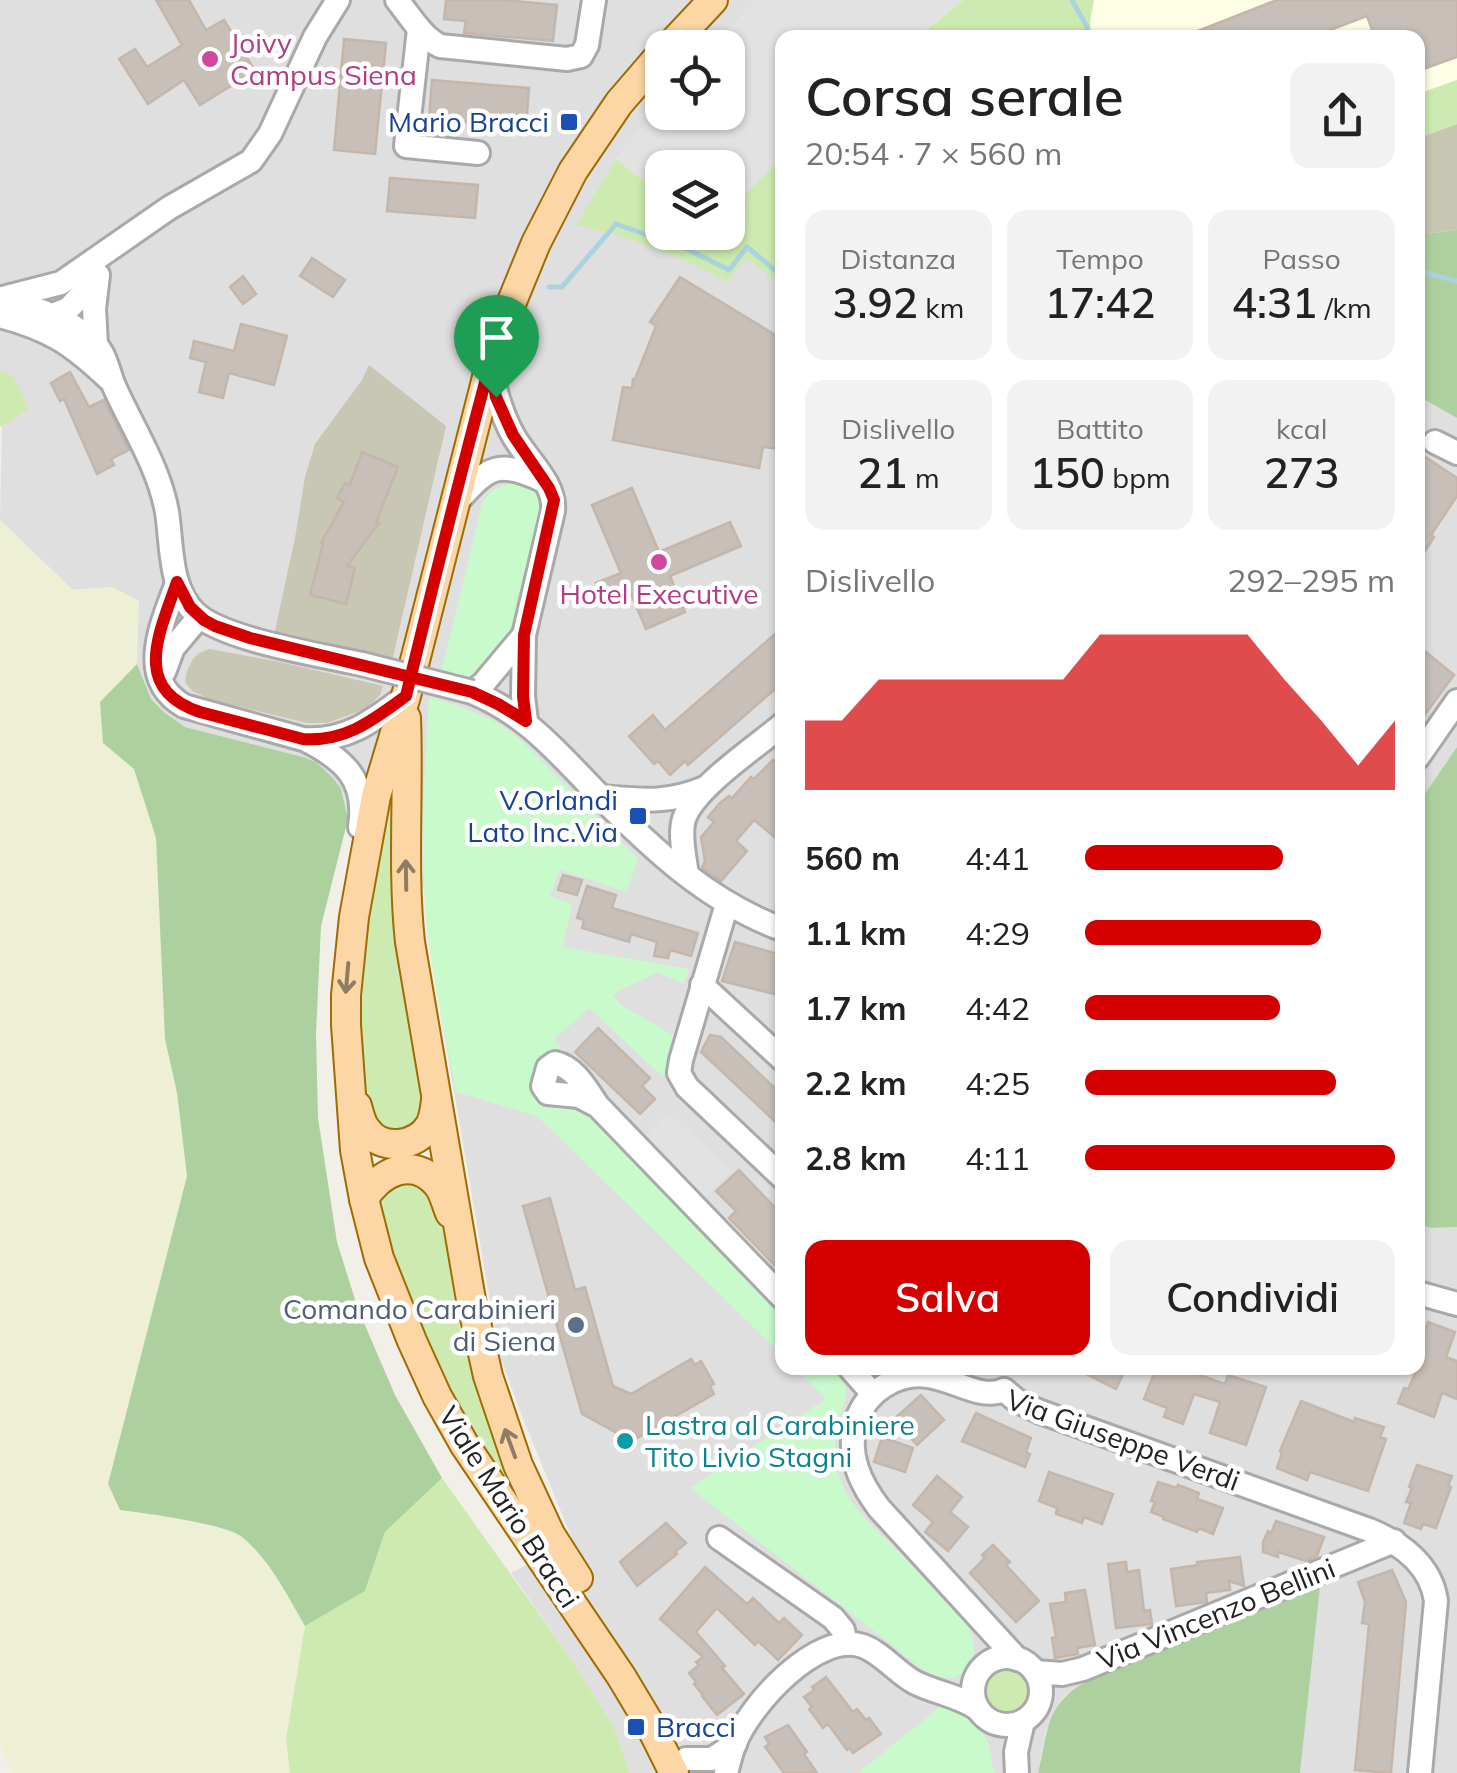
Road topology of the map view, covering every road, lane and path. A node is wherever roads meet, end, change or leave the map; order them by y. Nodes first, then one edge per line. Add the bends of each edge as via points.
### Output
1 (338, 0) edge
2 (397, 0) edge
3 (594, 0) edge
4 (713, 0) edge
5 (419, 28) junction
6 (685, 30) edge
7 (645, 73) edge
8 (478, 154) dead end
9 (106, 253) junction
10 (97, 279) junction
11 (61, 283) junction
12 (0, 299) edge
13 (0, 312) edge
14 (53, 316) junction
15 (91, 351) junction
16 (490, 364) junction
17 (1435, 442) dead end
18 (1457, 453) edge
19 (544, 481) junction
20 (453, 506) junction
21 (177, 582) junction
22 (199, 617) junction
23 (524, 635) junction
24 (163, 688) junction
25 (472, 692) junction
26 (406, 696) junction
27 (1457, 701) edge
28 (526, 721) junction
29 (775, 731) edge
30 (303, 739) junction
31 (1425, 747) edge
32 (705, 788) junction
33 (601, 797) junction
34 (654, 802) junction
35 (682, 823) junction
36 (645, 840) junction
37 (687, 876) junction
38 (358, 881) junction
39 (726, 904) junction
40 (775, 926) edge
41 (702, 985) junction
42 (346, 1025) junction
43 (775, 1053) edge
44 (437, 1094) junction
45 (598, 1106) dead end
46 (775, 1170) edge
47 (364, 1199) junction
48 (463, 1248) junction
49 (775, 1290) edge
50 (1425, 1295) edge
51 (1457, 1304) edge
52 (856, 1375) edge
53 (1004, 1379) edge
54 (873, 1394) junction
55 (719, 1538) dead end
56 (1394, 1541) junction
57 (977, 1615) junction
58 (846, 1644) junction
59 (1026, 1666) junction
60 (979, 1672) junction
61 (938, 1690) junction
62 (978, 1709) junction
63 (1012, 1722) junction
64 (734, 1744) junction
65 (1017, 1762) edge
66 (684, 1768) edge
67 (726, 1773) edge
68 (1420, 1773) edge

1 - 9 street via 256,156
2 - 5 street
3 - 5 street via 588,45 576,58 440,46
4 - 6 main road
5 - 8 street via 406,146
7 - 16 main road, Viale Mario Bracci via 562,190 513,295
9 - 10 street
9 - 11 street
10 - 14 street
10 - 15 street
11 - 12 street
11 - 14 street via 51,300
12 - 14 street
13 - 14 street
13 - 15 street
14 - 15 street via 82,333
15 - 21 street via 107,362 161,489
16 - 19 street via 504,418
16 - 20 main road, Viale Mario Bracci
17 - 18 street
19 - 20 street via 496,469 480,476
19 - 23 street via 554,506
20 - 26 main road, Viale Mario Bracci
21 - 22 street
21 - 24 street via 155,659
22 - 24 street via 168,656
22 - 25 street, bridge via 250,638
23 - 25 street
23 - 28 street
24 - 30 street via 192,710
25 - 28 street
26 - 30 street via 350,732
26 - 38 main road, Viale Mario Bracci
44 -> 26 main road, Viale Mario Bracci via 407,909
27 - 31 street
28 - 33 street
29 - 32 street
30 - 38 street via 339,760 360,789
32 - 34 street
32 - 35 street
33 - 34 street
33 - 36 street
34 - 36 street
35 - 36 street
35 - 37 street
36 - 37 street
37 - 39 street
38 -> 42 main road, Viale Mario Bracci
39 - 40 street
39 - 41 street
41 - 43 street
41 - 46 street via 680,1077
42 - 44 main road via 356,1102 373,1138 398,1145 419,1136 430,1126
42 - 47 main road, Viale Mario Bracci
44 - 48 main road, Viale Mario Bracci
45 - 49 street
47 - 48 main road via 382,1177 420,1172 441,1191
47 - 66 main road, Viale Mario Bracci via 379,1258 437,1396
66 -> 48 main road, Viale Mario Bracci via 642,1676 554,1541 525,1480 488,1376
50 - 51 street
52 - 54 street
53 - 54 street, Via Giuseppe Verdi via 996,1393 985,1393 921,1375 892,1381
53 - 56 street, Via Giuseppe Verdi via 1023,1404 1050,1416
54 - 57 street via 852,1439 862,1485
55 - 58 street via 833,1618
56 - 59 street, Via Vincenzo Bellini via 1098,1664 1052,1675
56 - 68 street, Via Giuseppe Verdi via 1423,1568 1436,1601
57 - 59 street
57 - 60 street via 986,1654
58 - 61 street via 865,1647 913,1682
58 - 64 street via 786,1676
59 - 60 street via 998,1658
59 - 63 street via 1040,1682 1038,1704
60 - 61 street
60 - 62 street via 973,1694
61 - 62 street
62 - 63 street
63 - 65 street
64 - 66 street
64 - 67 street

